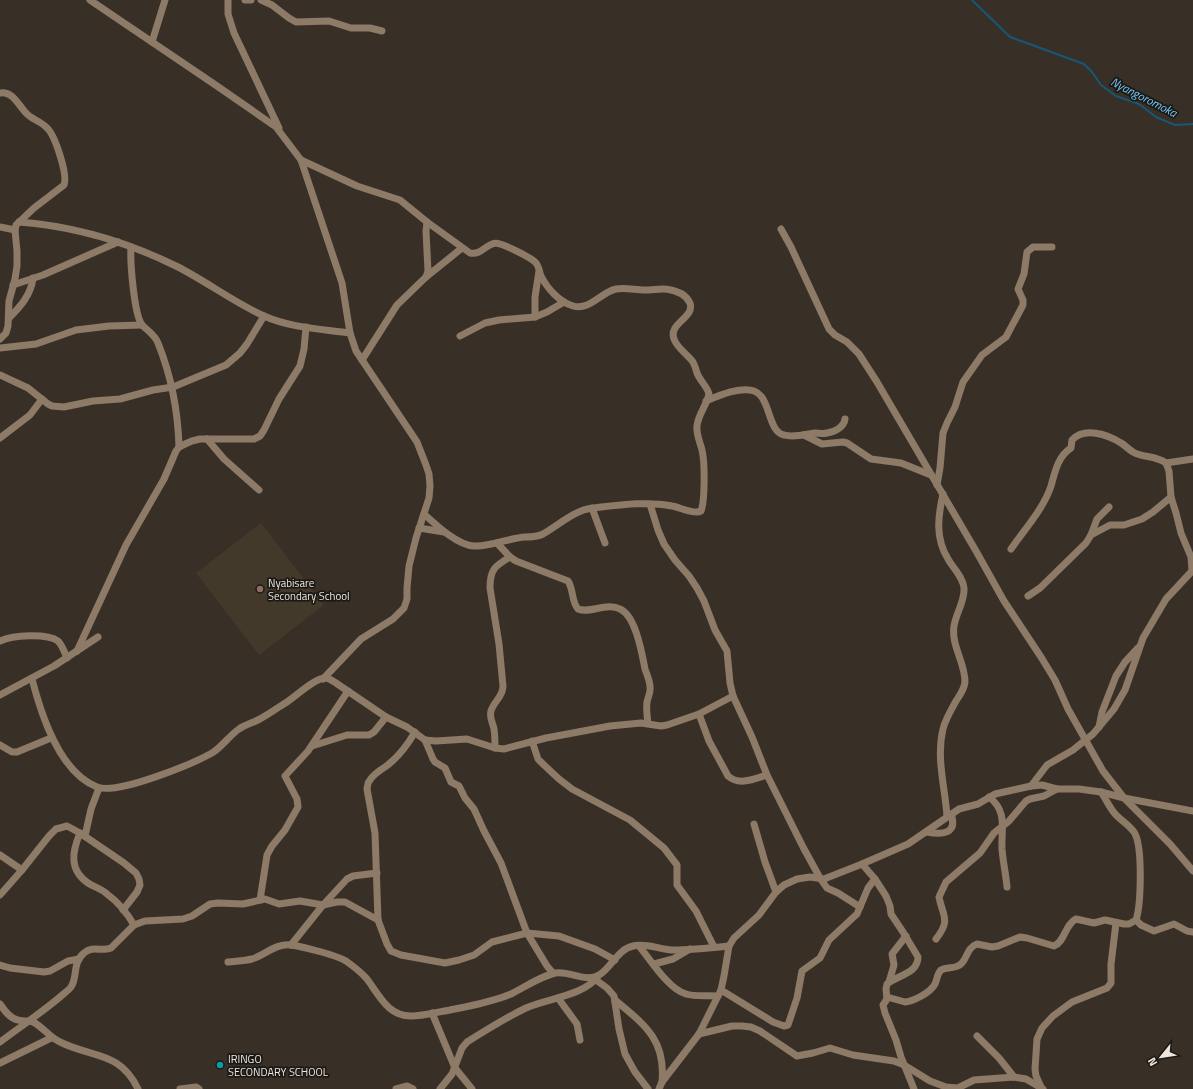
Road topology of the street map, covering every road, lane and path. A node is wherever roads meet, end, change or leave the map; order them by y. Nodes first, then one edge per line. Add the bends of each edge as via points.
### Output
1 (90, 0) edge
2 (165, 0) edge
3 (228, 0) edge
4 (245, 0) edge
5 (251, 0) edge
6 (261, 0) edge
7 (382, 32) dead end
8 (152, 42) junction
9 (0, 93) edge
10 (282, 134) junction
11 (301, 160) junction
12 (19, 222) junction
13 (427, 222) junction
14 (0, 227) edge
15 (780, 229) dead end
16 (15, 230) junction
17 (118, 242) junction
18 (131, 247) junction
19 (1052, 247) dead end
20 (462, 248) junction
21 (539, 271) junction
22 (426, 277) junction
23 (33, 278) junction
24 (13, 285) junction
25 (564, 302) junction
26 (264, 316) junction
27 (535, 317) junction
28 (9, 318) junction
29 (142, 325) junction
30 (306, 327) junction
31 (350, 333) junction
32 (460, 336) dead end
33 (0, 339) edge
34 (0, 348) edge
35 (362, 360) junction
36 (0, 375) edge
37 (173, 387) junction
38 (42, 399) junction
39 (706, 401) junction
40 (845, 419) dead end
41 (804, 435) junction
42 (0, 438) edge
43 (207, 439) junction
44 (179, 447) junction
45 (1193, 459) edge
46 (1166, 463) junction
47 (932, 475) junction
48 (937, 485) junction
49 (259, 490) dead end
50 (943, 494) junction
51 (1171, 497) junction
52 (650, 504) junction
53 (1109, 507) dead end
54 (592, 508) junction
55 (424, 514) junction
56 (419, 528) junction
57 (444, 532) junction
58 (1091, 535) junction
59 (497, 543) junction
60 (605, 543) dead end
61 (1011, 549) dead end
62 (510, 557) junction
63 (1193, 571) edge
64 (1028, 596) dead end
65 (98, 637) dead end
66 (0, 641) edge
67 (1140, 646) junction
68 (77, 651) junction
69 (67, 658) junction
70 (32, 678) junction
71 (323, 678) junction
72 (348, 690) junction
73 (0, 695) edge
74 (733, 696) junction
75 (699, 714) junction
76 (386, 717) junction
77 (648, 723) junction
78 (1099, 727) junction
79 (415, 732) junction
80 (51, 738) junction
81 (425, 740) junction
82 (532, 741) junction
83 (1086, 741) junction
84 (0, 745) edge
85 (312, 746) junction
86 (495, 748) junction
87 (767, 775) junction
88 (1031, 786) junction
89 (98, 788) junction
90 (1057, 789) junction
91 (1101, 792) junction
92 (989, 797) junction
93 (1124, 798) junction
94 (1193, 811) edge
95 (949, 815) junction
96 (754, 824) dead end
97 (1003, 826) junction
98 (927, 832) junction
99 (82, 835) junction
100 (0, 855) edge
101 (862, 864) junction
102 (22, 870) junction
103 (1193, 871) edge
104 (377, 873) junction
105 (820, 878) junction
106 (875, 879) junction
107 (1007, 887) dead end
108 (776, 892) junction
109 (0, 895) edge
110 (260, 900) junction
111 (323, 905) junction
112 (860, 907) junction
113 (123, 910) junction
114 (378, 920) junction
115 (1136, 920) junction
116 (1116, 923) junction
117 (134, 925) junction
118 (1193, 932) edge
119 (528, 933) junction
120 (906, 936) junction
121 (936, 939) dead end
122 (291, 945) junction
123 (639, 946) junction
124 (729, 946) junction
125 (714, 948) junction
126 (691, 949) junction
127 (79, 959) junction
128 (615, 960) junction
129 (228, 962) dead end
130 (654, 964) junction
131 (0, 965) edge
132 (554, 974) junction
133 (597, 978) junction
134 (889, 982) junction
135 (719, 993) junction
136 (887, 997) junction
137 (558, 998) junction
138 (615, 1000) junction
139 (0, 1004) edge
140 (432, 1013) junction
141 (29, 1021) junction
142 (700, 1034) junction
143 (976, 1036) dead end
144 (51, 1038) junction
145 (580, 1040) dead end
146 (0, 1042) edge
147 (0, 1063) edge
148 (904, 1065) junction
149 (455, 1068) junction
150 (1014, 1077) junction
151 (660, 1086) edge
152 (912, 1088) edge
153 (1042, 1088) edge
154 (138, 1089) edge
155 (180, 1089) edge
156 (199, 1089) edge
157 (396, 1089) edge
158 (414, 1089) edge
159 (440, 1089) edge
160 (472, 1089) edge
161 (648, 1089) edge

1 - 8 street
2 - 8 street
3 - 10 street via 228,14 234,33
4 - 5 street
6 - 7 street via 296,22 329,21 351,28 370,28
8 - 10 street via 261,116
9 - 12 street via 10,95 27,115 50,131 65,172 64,185
10 - 11 street
11 - 13 street via 352,184 400,200
11 - 31 street via 342,283
12 - 16 street
12 - 17 street via 60,227
13 - 20 street
13 - 22 street
14 - 16 street
15 - 47 street via 829,329 859,354
16 - 24 street via 17,266
17 - 18 street
17 - 23 street
18 - 26 street via 176,266
18 - 29 street via 137,311
19 - 48 street via 1033,247 1029,250 1018,289 1023,305 1006,337 979,358 963,382 943,433
20 - 21 street via 474,254 490,244 501,244 535,261
20 - 22 street
21 - 25 street via 552,291
21 - 27 street
22 - 35 street via 397,305
23 - 24 street
23 - 28 street via 32,287
24 - 28 street via 9,301
25 - 27 street
25 - 39 street via 583,307 620,288 668,288 684,296 690,302 690,307 688,314 674,330 673,338 695,366 708,391
26 - 30 street
26 - 37 street via 247,344 232,361
27 - 32 street via 485,323
28 - 33 street via 8,330
29 - 34 street via 76,330 36,344
29 - 37 street via 157,341
30 - 31 street
30 - 43 street via 300,366 260,436 254,439
31 - 35 street
35 - 55 street via 417,442 422,454 430,486
36 - 38 street via 28,388
37 - 38 street via 120,399 64,407 50,406
37 - 44 street
38 - 42 street via 30,415
39 - 41 street via 733,392 754,391 762,397 780,433
39 - 52 street via 697,425 704,475 701,511 696,513 681,508
40 - 41 street via 841,427 830,433
41 - 47 street via 822,444 847,443 871,458 901,463
43 - 44 street via 192,441
43 - 49 street via 224,459
44 - 68 street via 164,479 126,545
45 - 46 street
46 - 51 street
46 - 61 street via 1133,452 1114,438 1086,433 1075,437 1071,442 1071,448 1060,460 1038,510
47 - 48 street
48 - 50 street
50 - 83 street via 1013,617 1032,641
50 - 95 street via 938,527 941,543 964,587 954,631 955,646 963,669 964,689 945,723 941,739 941,770
51 - 58 street via 1142,518 1124,525 1110,525
51 - 63 street via 1191,557
52 - 54 street
52 - 74 street via 664,544 697,588 715,630 725,646
53 - 58 street via 1097,519
54 - 59 street via 578,512 539,536
54 - 60 street
55 - 56 street
55 - 57 street
56 - 57 street
56 - 71 street via 409,566 404,608 393,619 361,639
57 - 59 street via 472,545
58 - 64 street via 1040,588
59 - 62 street
62 - 77 street via 568,581 575,604 581,610 611,607 625,612 642,649 650,688
62 - 86 street via 497,564 490,580 503,686 503,692 490,712
63 - 67 street via 1166,599
65 - 68 street
66 - 69 street via 18,636 51,638 58,642
67 - 78 street via 1126,690
67 - 78 street via 1116,676
68 - 69 street
69 - 70 street
70 - 73 street
70 - 80 street
71 - 72 street via 330,679
71 - 89 street via 258,720 239,729 208,755 146,779
72 - 76 street
72 - 85 street
74 - 75 street
74 - 87 street
75 - 77 street via 661,726
75 - 87 street via 709,742 728,776 740,781
76 - 79 street
76 - 85 street via 372,734 347,735
77 - 82 street via 604,727
78 - 83 street
79 - 81 street
79 - 104 street via 398,756 368,783
80 - 84 street via 17,752
80 - 89 street via 76,772
81 - 86 street via 467,739
81 - 119 street via 435,762 445,768 451,782 459,786 474,809 501,863
82 - 86 street via 504,749
82 - 125 street via 538,759 559,779 572,789 630,820 664,848 677,865 677,884 696,911
83 - 88 street via 1047,766
83 - 93 street via 1103,771
85 - 110 street via 285,776 298,807 267,855
87 - 105 street
88 - 90 street via 1042,785
88 - 92 street
89 - 99 street
90 - 91 street
90 - 97 street via 1026,801
91 - 93 street
91 - 115 street via 1137,838 1140,877
92 - 95 street
92 - 97 street via 998,806
93 - 94 street
93 - 103 street
95 - 98 street
95 - 98 street via 952,817 947,833
96 - 108 street
97 - 107 street via 1002,849
97 - 121 street via 994,833 980,853 951,876 941,890 939,897 946,920 942,932
98 - 101 street via 908,844
99 - 102 street via 67,826 56,829
99 - 113 street via 74,851 76,871 90,884 107,893
99 - 113 street via 124,863 140,879 137,892
100 - 102 street
101 - 105 street
101 - 106 street
102 - 109 street
104 - 111 street via 347,879
104 - 114 street
105 - 108 street via 797,878 784,884
105 - 112 street via 828,888
106 - 112 street
106 - 120 street via 889,902 891,914
108 - 124 street via 759,915
110 - 111 street via 265,899 279,904 300,901
110 - 117 street via 243,904 210,904 184,919 145,921
111 - 114 street via 345,902
111 - 122 street
112 - 135 street via 851,920 829,940 820,958 802,971 788,1025 773,1022
113 - 117 street
114 - 119 street via 391,951 438,962 452,962 469,957 492,942
115 - 116 street via 1129,924
115 - 118 street via 1154,931 1174,924
116 - 136 street via 1105,920 1094,923 1073,920 1058,944 1054,946 1020,937 992,947 977,944 968,951 961,964 940,971 934,986 928,992 905,1002
116 - 153 street via 1111,982 1107,988 1072,1002 1053,1016 1042,1028 1037,1039 1035,1069
117 - 127 street via 107,950 92,948
119 - 128 street via 560,936 595,949
119 - 132 street
120 - 134 street via 892,954 894,965
120 - 134 street via 918,960 912,970
122 - 129 street via 276,947 252,958
122 - 140 street via 345,960 366,978 387,1007 401,1015
123 - 126 street via 671,950
123 - 128 street via 627,948
123 - 130 street
124 - 125 street
124 - 135 street
125 - 126 street
126 - 130 street via 674,959
127 - 131 street via 44,972
127 - 141 street via 71,986
128 - 133 street
130 - 135 street via 680,992 687,995
132 - 133 street via 566,973
132 - 140 street via 494,1000
133 - 137 street via 585,988
133 - 138 street via 611,991
134 - 136 street via 886,987
135 - 142 street
136 - 148 street via 883,1004 884,1009
137 - 145 street via 578,1024
137 - 149 street via 508,1017 467,1042 462,1048
138 - 151 street via 645,1026 658,1045 663,1064
138 - 161 street via 618,1029 625,1054 634,1072
139 - 141 street via 16,1020
140 - 149 street
141 - 144 street
141 - 146 street
142 - 148 street via 732,1026 751,1027 797,1056 830,1048
142 - 151 street
143 - 150 street
144 - 147 street
144 - 154 street via 107,1057 122,1065
148 - 150 street via 930,1081 946,1087 958,1088 974,1080
148 - 152 street
149 - 159 street
149 - 160 street
150 - 153 street via 1026,1079
155 - 156 street
157 - 158 street via 407,1086

